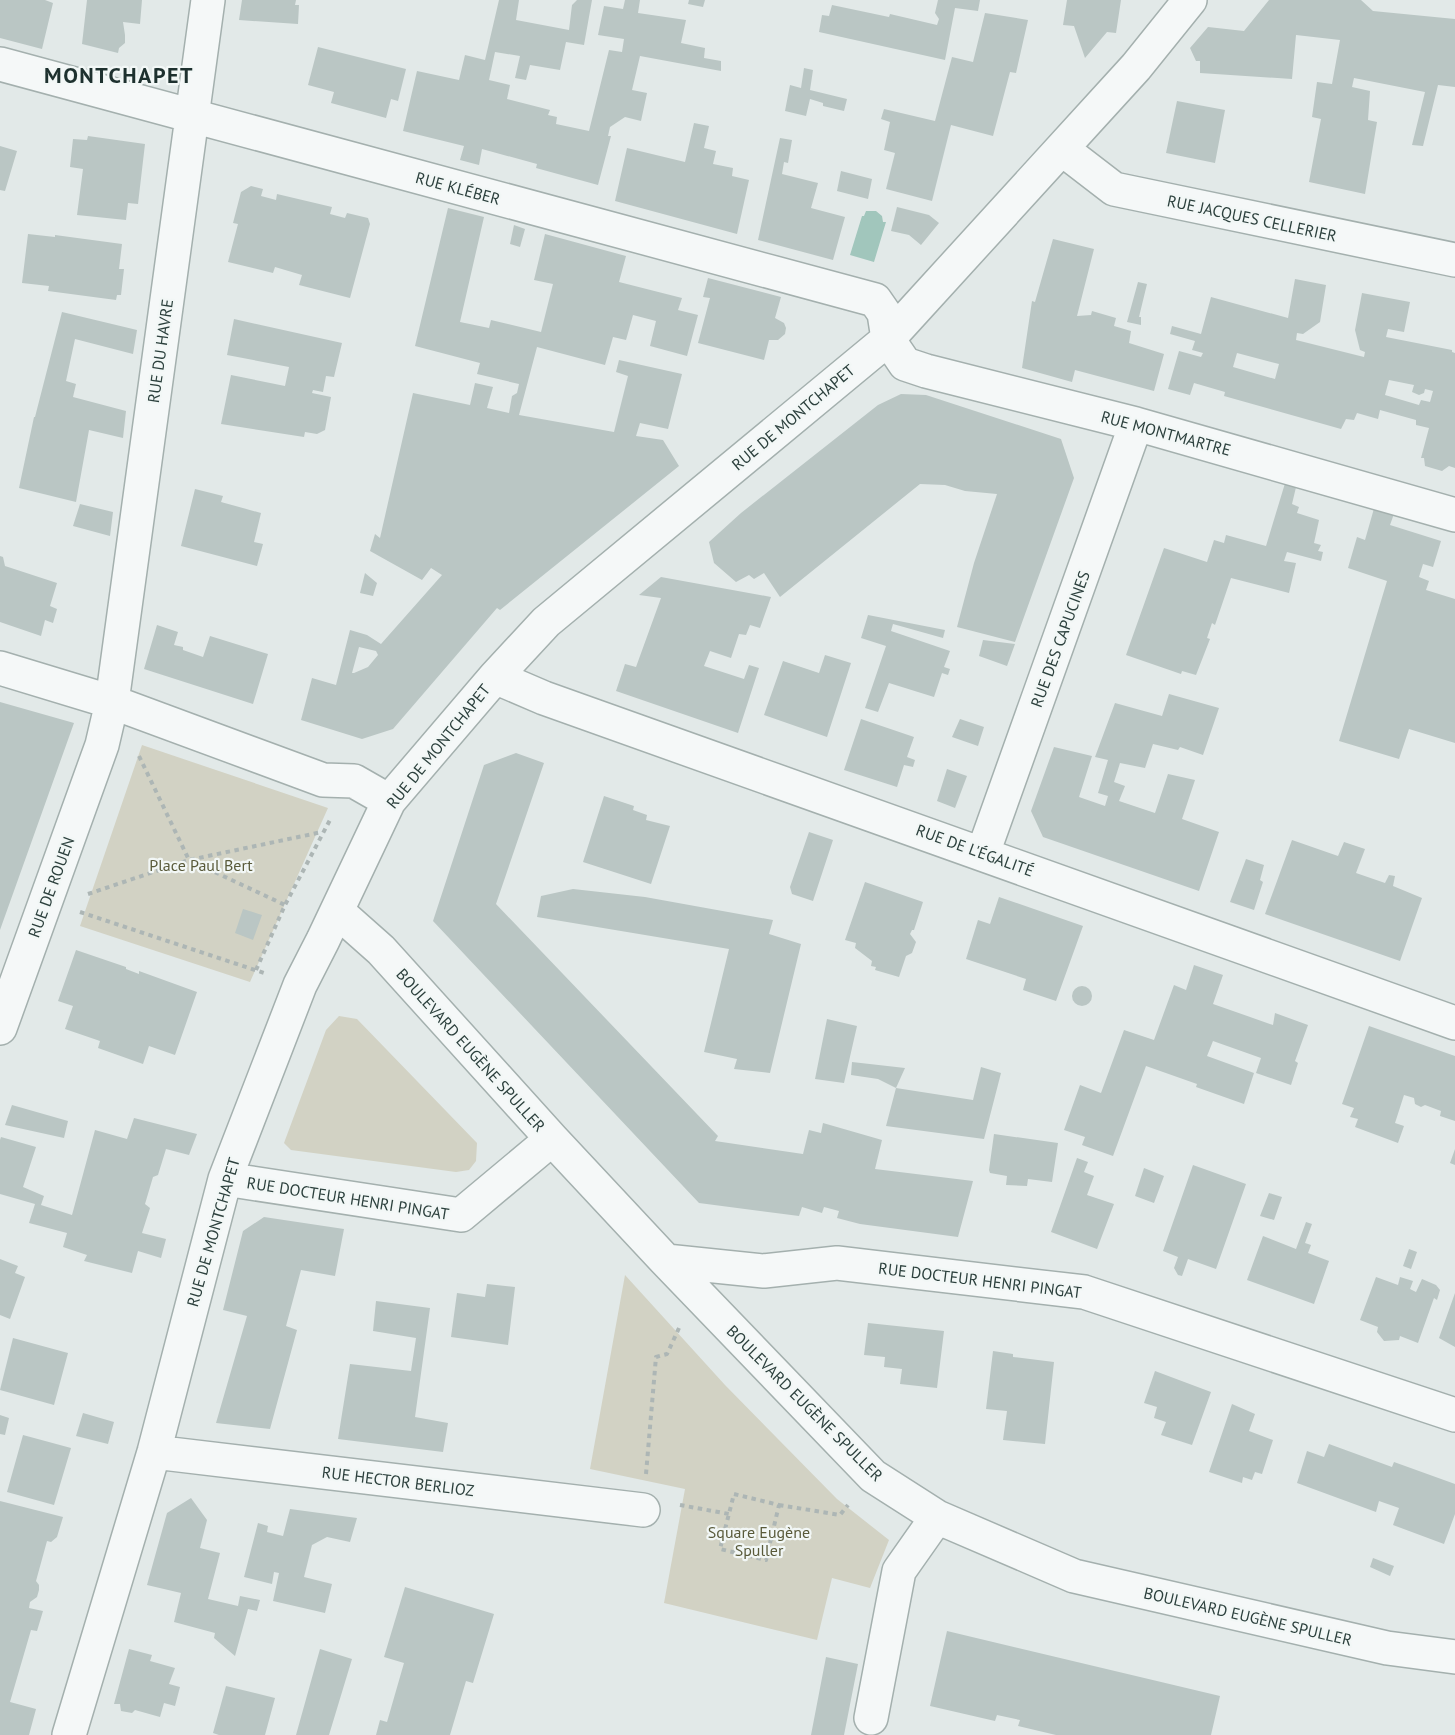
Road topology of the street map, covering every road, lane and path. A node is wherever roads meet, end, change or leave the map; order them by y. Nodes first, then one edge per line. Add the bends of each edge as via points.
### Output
1 (208, 0) edge
2 (1190, 0) edge
3 (0, 64) edge
4 (192, 116) junction
5 (1062, 149) junction
6 (1455, 260) edge
7 (888, 339) junction
8 (1136, 424) junction
9 (1455, 515) edge
10 (0, 668) edge
11 (495, 677) junction
12 (112, 702) junction
13 (102, 745) joint
14 (139, 756) dead end
15 (389, 801) junction
16 (983, 853) junction
17 (189, 860) junction
18 (51, 903) junction
19 (285, 905) junction
20 (337, 911) junction
21 (256, 970) junction
22 (300, 985) junction
23 (1455, 1023) edge
24 (0, 1028) edge
25 (552, 1139) junction
26 (225, 1179) junction
27 (666, 1261) junction
28 (695, 1292) junction
29 (1455, 1415) edge
30 (154, 1452) junction
31 (873, 1476) junction
32 (779, 1505) junction
33 (643, 1510) junction
34 (729, 1514) junction
35 (937, 1517) junction
36 (1455, 1657) edge
37 (871, 1718) dead end
38 (69, 1735) edge

1 - 4 street, RUE DU HAVRE
2 - 5 street, RUE DE MONTCHAPET
3 - 4 street, RUE KLÉBER
4 - 7 street, RUE KLÉBER via 875,300 884,313
4 - 12 street, RUE DU HAVRE
5 - 6 street, RUE JACQUES CELLERIER via 1114,189
5 - 7 street, RUE DE MONTCHAPET
7 - 8 street, RUE MONTMARTRE via 905,364
7 - 11 street, RUE DE MONTCHAPET via 546,622
8 - 9 street, RUE MONTMARTRE
8 - 16 street, RUE DES CAPUCINES
10 - 12 street
11 - 15 street, RUE DE MONTCHAPET
11 - 16 street, RUE DE L'ÉGALITÉ via 544,698
12 - 13 street, RUE DU HAVRE
12 - 15 street via 323,780 354,781
13 - 18 street, RUE DE ROUEN
14 - 17 path
15 - 20 street, RUE DE MONTCHAPET
16 - 23 street, RUE DE L'ÉGALITÉ
17 - 18 path
17 - 19 path
17 - 19 path via 322,832
18 - 21 path
18 - 24 street, RUE DE ROUEN
19 - 21 path
20 - 22 street, RUE DE MONTCHAPET
20 - 25 street, BOULEVARD EUGÈNE SPULLER via 381,950
21 - 22 path
22 - 26 street, RUE DE MONTCHAPET
25 - 26 street, RUE DOCTEUR HENRI PINGAT via 461,1215
25 - 27 street, BOULEVARD EUGÈNE SPULLER
26 - 30 street, RUE DE MONTCHAPET
27 - 28 street, BOULEVARD EUGÈNE SPULLER
27 - 29 street, RUE DOCTEUR HENRI PINGAT via 764,1272 837,1263 1084,1292
28 - 31 street, BOULEVARD EUGÈNE SPULLER
28 - 33 path via 668,1354 656,1357
30 - 33 street, RUE HECTOR BERLIOZ
30 - 38 street, RUE DE MONTCHAPET
31 - 32 path via 840,1515
31 - 35 street, BOULEVARD EUGÈNE SPULLER
32 - 34 path via 734,1494
32 - 34 path via 766,1560 720,1549
33 - 34 path via 681,1505
35 - 36 street, BOULEVARD EUGÈNE SPULLER via 1074,1576 1387,1648
35 - 37 street via 899,1571

